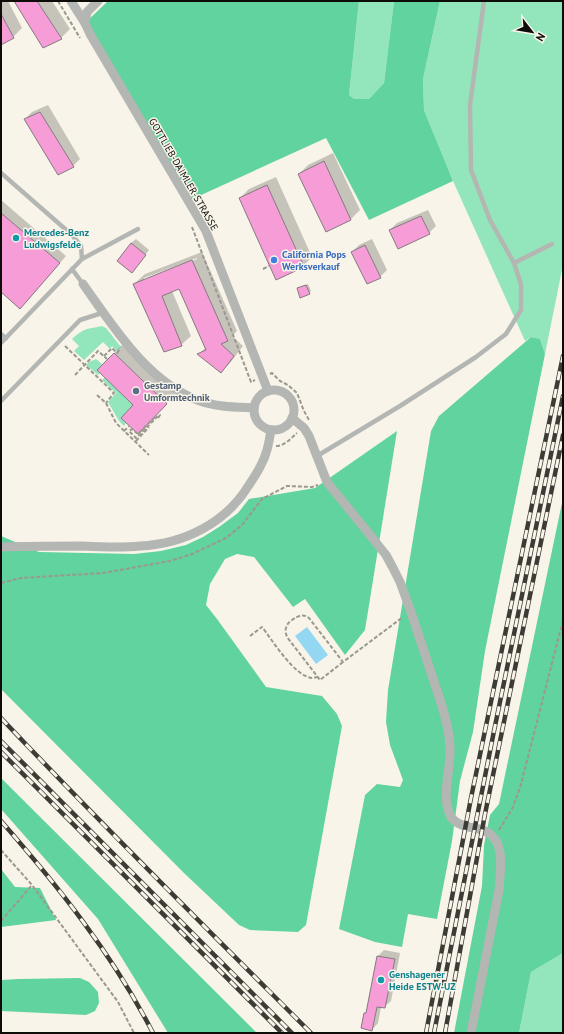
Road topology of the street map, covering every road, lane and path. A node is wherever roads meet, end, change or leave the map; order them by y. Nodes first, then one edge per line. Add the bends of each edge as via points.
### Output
1 (71, 1) edge
2 (98, 1) edge
3 (484, 1) edge
4 (60, 2) edge
5 (85, 23) junction
6 (83, 42) dead end
7 (1, 173) edge
8 (190, 222) dead end
9 (138, 229) dead end
10 (552, 244) dead end
11 (82, 259) junction
12 (514, 263) junction
13 (269, 266) dead end
14 (263, 269) dead end
15 (72, 270) junction
16 (83, 284) joint
17 (102, 313) junction
18 (1, 334) edge
19 (6, 338) junction
20 (60, 341) junction
21 (1, 343) edge
22 (127, 343) junction
23 (104, 356) junction
24 (107, 359) dead end
25 (85, 365) junction
26 (75, 375) dead end
27 (102, 375) dead end
28 (262, 376) junction
29 (99, 378) junction
30 (251, 382) dead end
31 (268, 391) junction
32 (97, 395) dead end
33 (1, 401) edge
34 (106, 403) junction
35 (254, 408) junction
36 (158, 413) dead end
37 (292, 418) junction
38 (129, 426) dead end
39 (132, 428) joint
40 (304, 428) junction
41 (272, 430) junction
42 (124, 431) junction
43 (136, 441) junction
44 (269, 444) junction
45 (149, 454) dead end
46 (317, 456) junction
47 (1, 547) edge
48 (411, 612) junction
49 (563, 620) edge
50 (250, 636) dead end
51 (343, 662) junction
52 (318, 677) junction
53 (494, 838) junction
54 (1, 850) edge
55 (32, 885) junction
56 (1, 921) edge
57 (134, 1033) edge
58 (471, 1033) edge

1 - 5 street, GOTTLIEB-DAIMLER-STRASSE
2 - 5 street via 87,12
3 - 12 lane via 470,105 470,170 490,220
4 - 6 path
5 - 28 street, GOTTLIEB-DAIMLER-STRASSE via 206,231
7 - 11 lane via 72,235 81,246
8 - 30 path
9 - 11 lane
10 - 12 lane
11 - 15 lane
12 - 46 lane via 522,284 521,310 506,334 476,357
13 - 14 path
15 - 16 lane
15 - 19 lane
16 - 17 street
17 - 20 lane via 80,320
17 - 22 street
18 - 19 lane
19 - 21 lane
20 - 25 path
20 - 33 lane
22 - 23 path via 117,353 112,348
22 - 35 street via 142,362 186,395 214,404
23 - 24 path
23 - 25 path via 98,351
25 - 26 path
25 - 29 path
27 - 29 path
28 - 31 street, GOTTLIEB-DAIMLER-STRASSE
28 - 40 path via 272,373 297,393 310,420
29 - 34 path via 114,393
31 - 35 street via 258,397
31 - 37 street via 280,391 290,398 294,408
32 - 34 path
34 - 42 path via 116,423
35 - 41 street via 261,425
36 - 43 path via 160,416
37 - 40 street
37 - 41 street via 284,427
38 - 42 path
39 - 39 path via 129,431 136,438 157,417 138,434
40 - 44 path via 284,445 279,447
40 - 46 street
41 - 44 street
42 - 43 path
43 - 45 path
44 - 47 street via 261,467 237,502 215,522 182,539 140,546
46 - 48 street via 327,482 386,555
48 - 51 path
48 - 53 street via 447,724 450,749 447,804 450,816 459,824 485,831
49 - 53 path via 520,788 512,809
50 - 52 path via 262,627 296,670 311,678
51 - 52 path via 320,680
51 - 52 path via 310,618 306,615 298,616 288,624 285,633
53 - 58 street via 498,844 501,868
54 - 55 path
55 - 56 path
55 - 57 path via 118,1002

